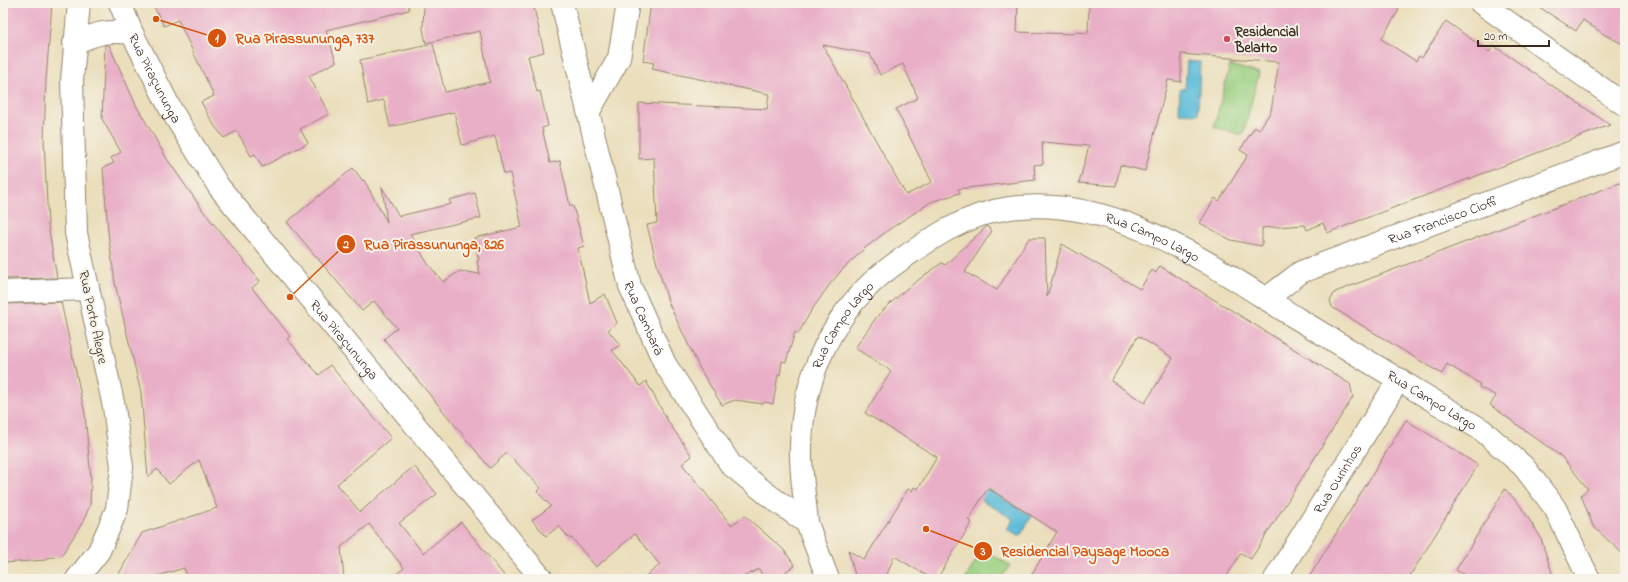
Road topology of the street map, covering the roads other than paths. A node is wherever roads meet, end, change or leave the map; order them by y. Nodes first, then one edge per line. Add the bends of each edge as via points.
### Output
1 (79, 3) edge
2 (120, 3) edge
3 (562, 3) edge
4 (628, 3) edge
5 (1481, 3) edge
6 (132, 32) junction
7 (74, 43) junction
8 (1625, 105) edge
9 (589, 111) junction
10 (1625, 152) edge
11 (88, 289) junction
12 (3, 292) edge
13 (1266, 299) junction
14 (1399, 379) junction
15 (807, 523) junction
16 (77, 579) edge
17 (542, 579) edge
18 (828, 579) edge
19 (1275, 579) edge
20 (1589, 579) edge

1 - 7 street, Rua Porto Alegre
2 - 6 street, Rua Piraçununga
3 - 9 street, Rua Cambará
4 - 9 street via 619,58
5 - 8 street
6 - 7 street via 111,30
6 - 17 street, Rua Piraçununga via 171,110 219,187
7 - 11 street, Rua Porto Alegre via 72,80 76,233
9 - 15 street, Rua Cambará via 630,286 665,364 731,465
10 - 13 street, Rua Francisco Cioffi via 1301,272
11 - 12 street
11 - 16 street, Rua Porto Alegre via 114,407 122,466 118,509 99,551
13 - 14 street, Rua Campo Largo
13 - 15 street, Rua Campo Largo via 1164,238 1102,214 1057,206 1011,208 971,217 927,240 881,274 856,299 834,328 814,369 804,404 801,448
14 - 19 street, Rua Ourinhos
14 - 20 street, Rua Campo Largo via 1482,430 1524,467 1555,508
15 - 18 street

